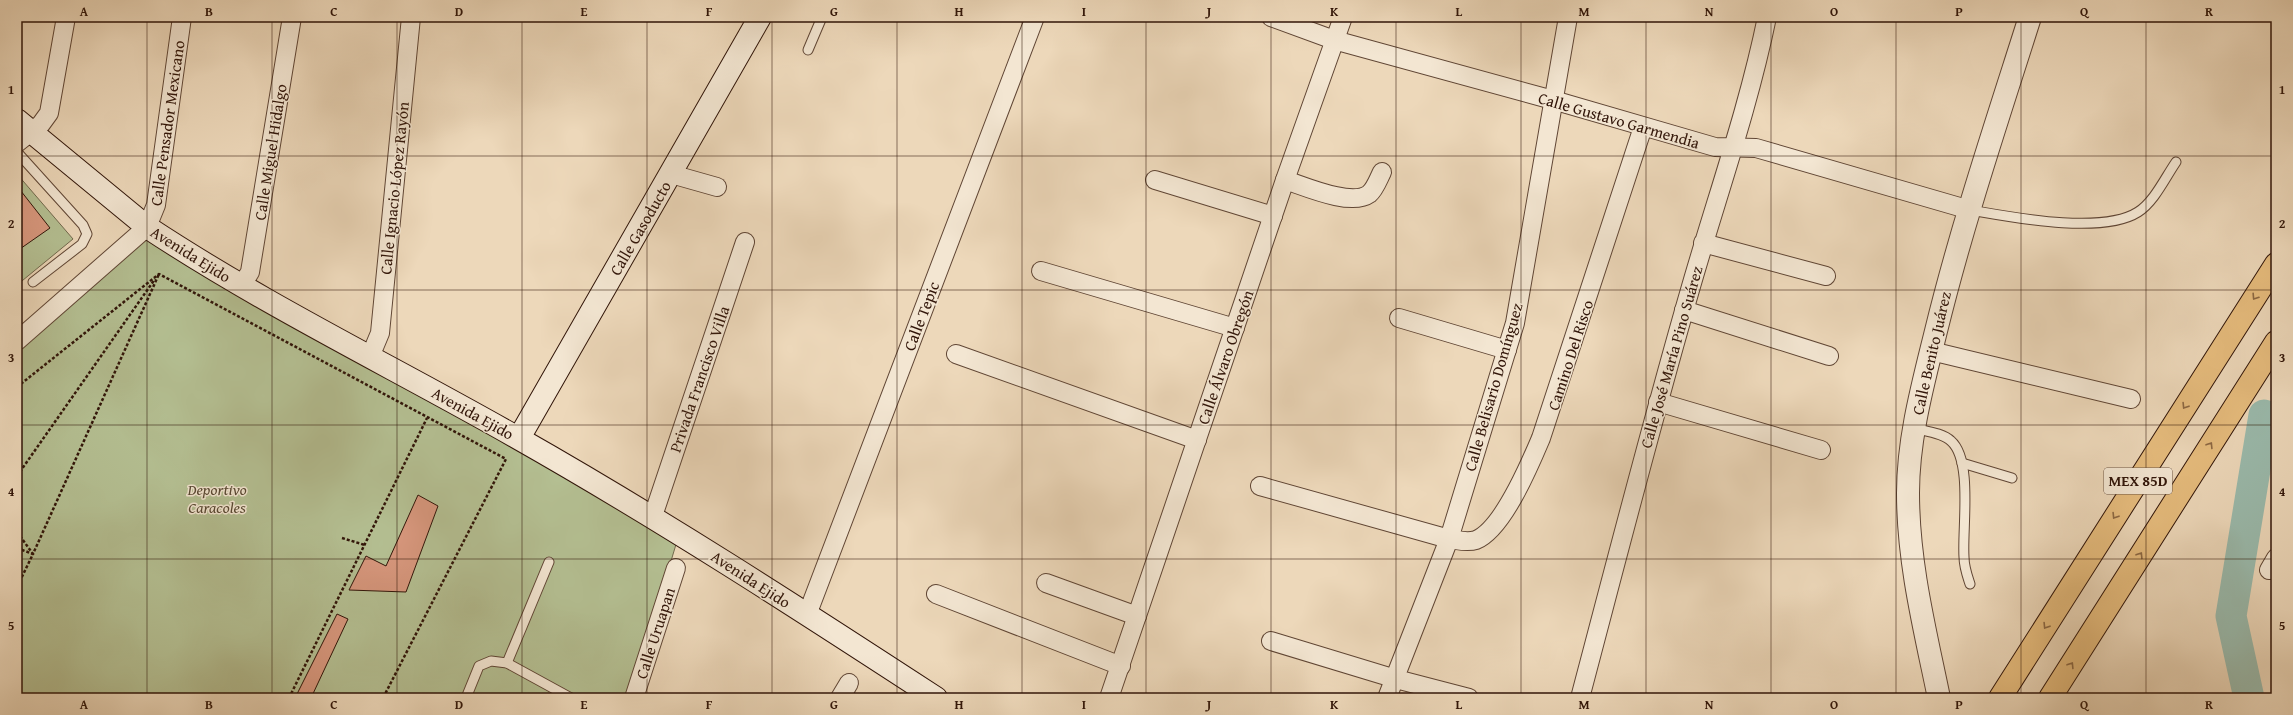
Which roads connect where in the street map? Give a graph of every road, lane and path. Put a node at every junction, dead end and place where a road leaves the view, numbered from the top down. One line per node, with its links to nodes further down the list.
1 (66, 17): 17 (street)
2 (182, 17): 28 (street, Calle Pensador Mexicano)
3 (292, 17): 36 (street, Calle Miguel Hidalgo)
4 (411, 17): 45 (street, Calle Ignacio López Rayón)
5 (760, 17): 22 (main road, Calle Gasoducto)
6 (822, 17): 14 (lane)
7 (1035, 17): 72 (street, Calle Tepic)
8 (1271, 17): 13 (street, Calle Gustavo Garmendia)
9 (1343, 17): 13 (street, Calle Álvaro Obregón)
10 (1568, 17): 15 (street, Calle Belisario Domínguez)
11 (1767, 17): 18 (street, Calle José María Pino Suárez)
12 (2030, 17): 26 (main road, Calle Benito Juárez)
13 (1334, 40): 15 (street, Calle Gustavo Garmendia); 24 (street, Calle Álvaro Obregón)
14 (808, 50)
15 (1553, 100): 16 (street, Calle Gustavo Garmendia); 42 (street, Calle Belisario Domínguez)
16 (1643, 127): 18 (street, Calle Gustavo Garmendia); 62 (street, Camino Del Risco)
17 (22, 131): 28 (main road, Avenida Ejido)
18 (1733, 149): 26 (street, Calle Gustavo Garmendia); 30 (street, Calle José María Pino Suárez)
19 (17, 152): 35 (lane)
20 (2176, 162): 26 (lane)
21 (1382, 172): 24 (street)
22 (671, 174): 25 (street); 52 (main road, Calle Gasoducto)
23 (1155, 180): 27 (street)
24 (1285, 180): 27 (street, Calle Álvaro Obregón)
25 (718, 187)
26 (1970, 210): 43 (main road, Calle Benito Juárez)
27 (1273, 216): 39 (street, Calle Álvaro Obregón)
28 (147, 227): 36 (main road, Avenida Ejido); 40 (street)
29 (745, 242): 59 (street, Privada Francisco Villa)
30 (1703, 243): 34 (street); 37 (street, Calle José María Pino Suárez)
31 (2276, 264): 89 (highway, MEX 85D, one-way to 89)
32 (1041, 271): 39 (street)
33 (159, 274): 47 (path); 50 (path); 56 (path); 65 (path)
34 (1826, 276)
35 (33, 282)
36 (242, 285): 45 (main road, Avenida Ejido)
37 (1684, 310): 46 (street); 49 (street, Calle José María Pino Suárez)
38 (1399, 318): 42 (street)
39 (1235, 328): 53 (street, Calle Álvaro Obregón)
40 (17, 341)
41 (2276, 342): 90 (highway, MEX 85D, one-way to 41)
42 (1507, 350): 62 (street, Calle Belisario Domínguez)
43 (1931, 351): 48 (street); 51 (main road, Calle Benito Juárez)
44 (956, 354): 53 (street)
45 (370, 356): 52 (main road, Avenida Ejido)
46 (1829, 356)
47 (17, 387)
48 (2131, 398)
49 (1658, 402): 54 (street); 87 (street, Calle José María Pino Suárez)
50 (427, 418): 63 (path); 79 (path)
51 (1914, 428): 55 (lane); 88 (main road, Calle Benito Juárez)
52 (519, 438): 59 (main road, Avenida Ejido)
53 (1197, 440): 73 (street, Calle Álvaro Obregón)
54 (1820, 450)
55 (1962, 463): 57 (lane); 69 (lane)
56 (17, 476)
57 (2012, 478)
58 (1260, 486): 62 (street, Camino Del Risco)
59 (653, 516): 72 (main road, Avenida Ejido)
60 (17, 532): 65 (path)
61 (342, 538): 63 (path)
62 (1449, 539): 77 (street, Calle Belisario Domínguez)
63 (365, 545): 78 (path)
64 (17, 548): 65 (path)
65 (33, 554): 70 (path)
66 (549, 562): 75 (lane)
67 (676, 568): 82 (street, Calle Uruapan)
68 (1046, 583): 73 (street)
69 (1970, 584)
70 (17, 587)
71 (936, 594): 76 (street)
72 (807, 615): 83 (main road, Avenida Ejido)
73 (1138, 616): 76 (street, Calle Álvaro Obregón)
74 (1271, 641): 77 (street)
75 (507, 663): 80 (lane); 81 (lane)
76 (1121, 666): 84 (street, Calle Álvaro Obregón)
77 (1396, 679): 85 (street, Calle Belisario Domínguez); 86 (street)
78 (289, 698)
79 (383, 698)
80 (466, 698)
81 (571, 698)
82 (634, 698)
83 (936, 698)
84 (1109, 698)
85 (1387, 698)
86 (1470, 698)
87 (1580, 698)
88 (1939, 698)
89 (2000, 698)
90 (2050, 698)

